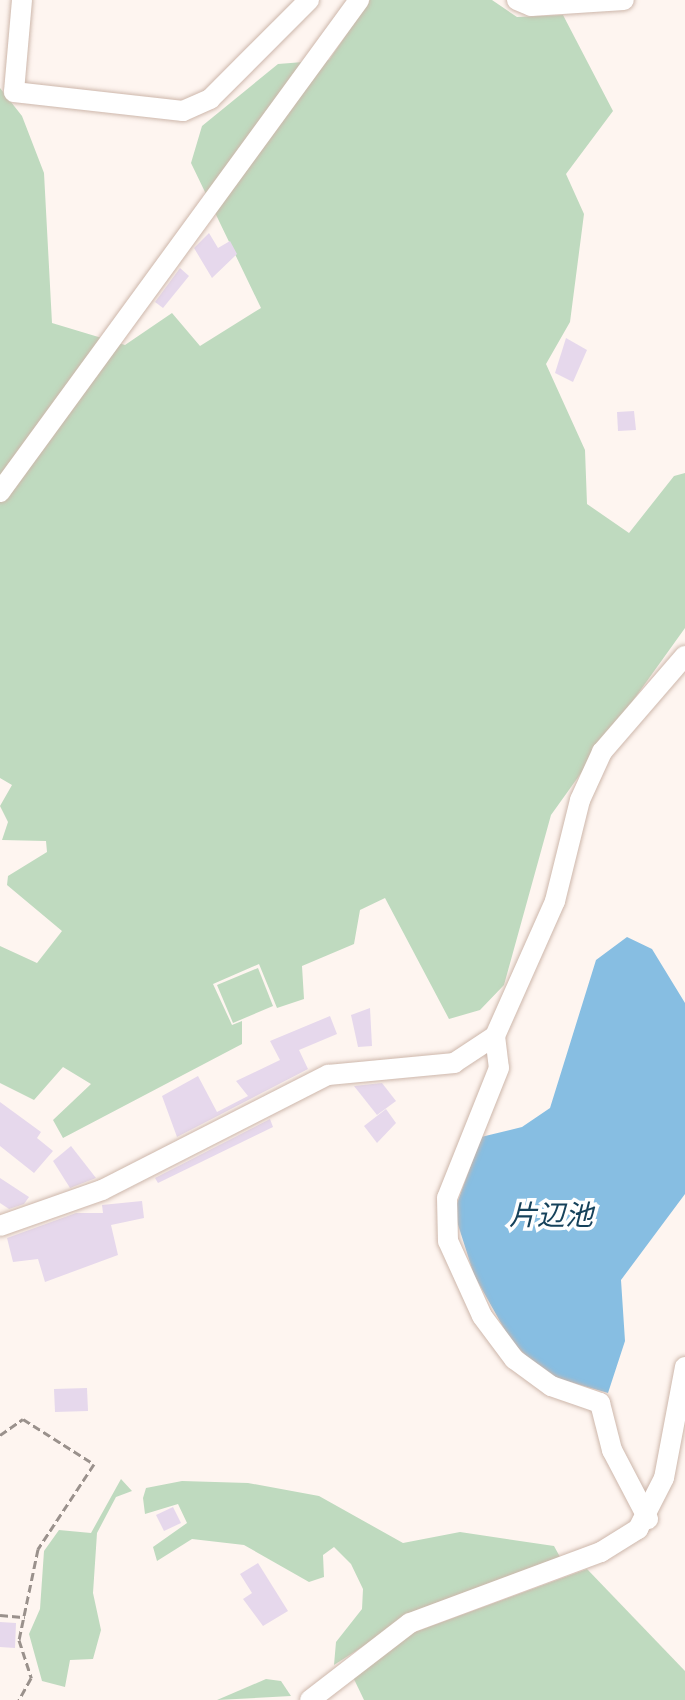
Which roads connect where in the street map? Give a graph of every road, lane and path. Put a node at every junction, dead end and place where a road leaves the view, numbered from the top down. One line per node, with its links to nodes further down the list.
1 (22, 0): 2 (street)
2 (309, 0)
3 (359, 0): 6 (street)
4 (517, 0): 5 (street)
5 (624, 0)
6 (0, 492)
7 (685, 656): 8 (street)
8 (495, 1036): 9 (street); 12 (street)
9 (0, 1226)
10 (685, 1367): 12 (street)
11 (0, 1435): 14 (path)
12 (648, 1519): 16 (street)
13 (0, 1615): 14 (path)
14 (25, 1617): 15 (path)
15 (19, 1700)
16 (310, 1700)

